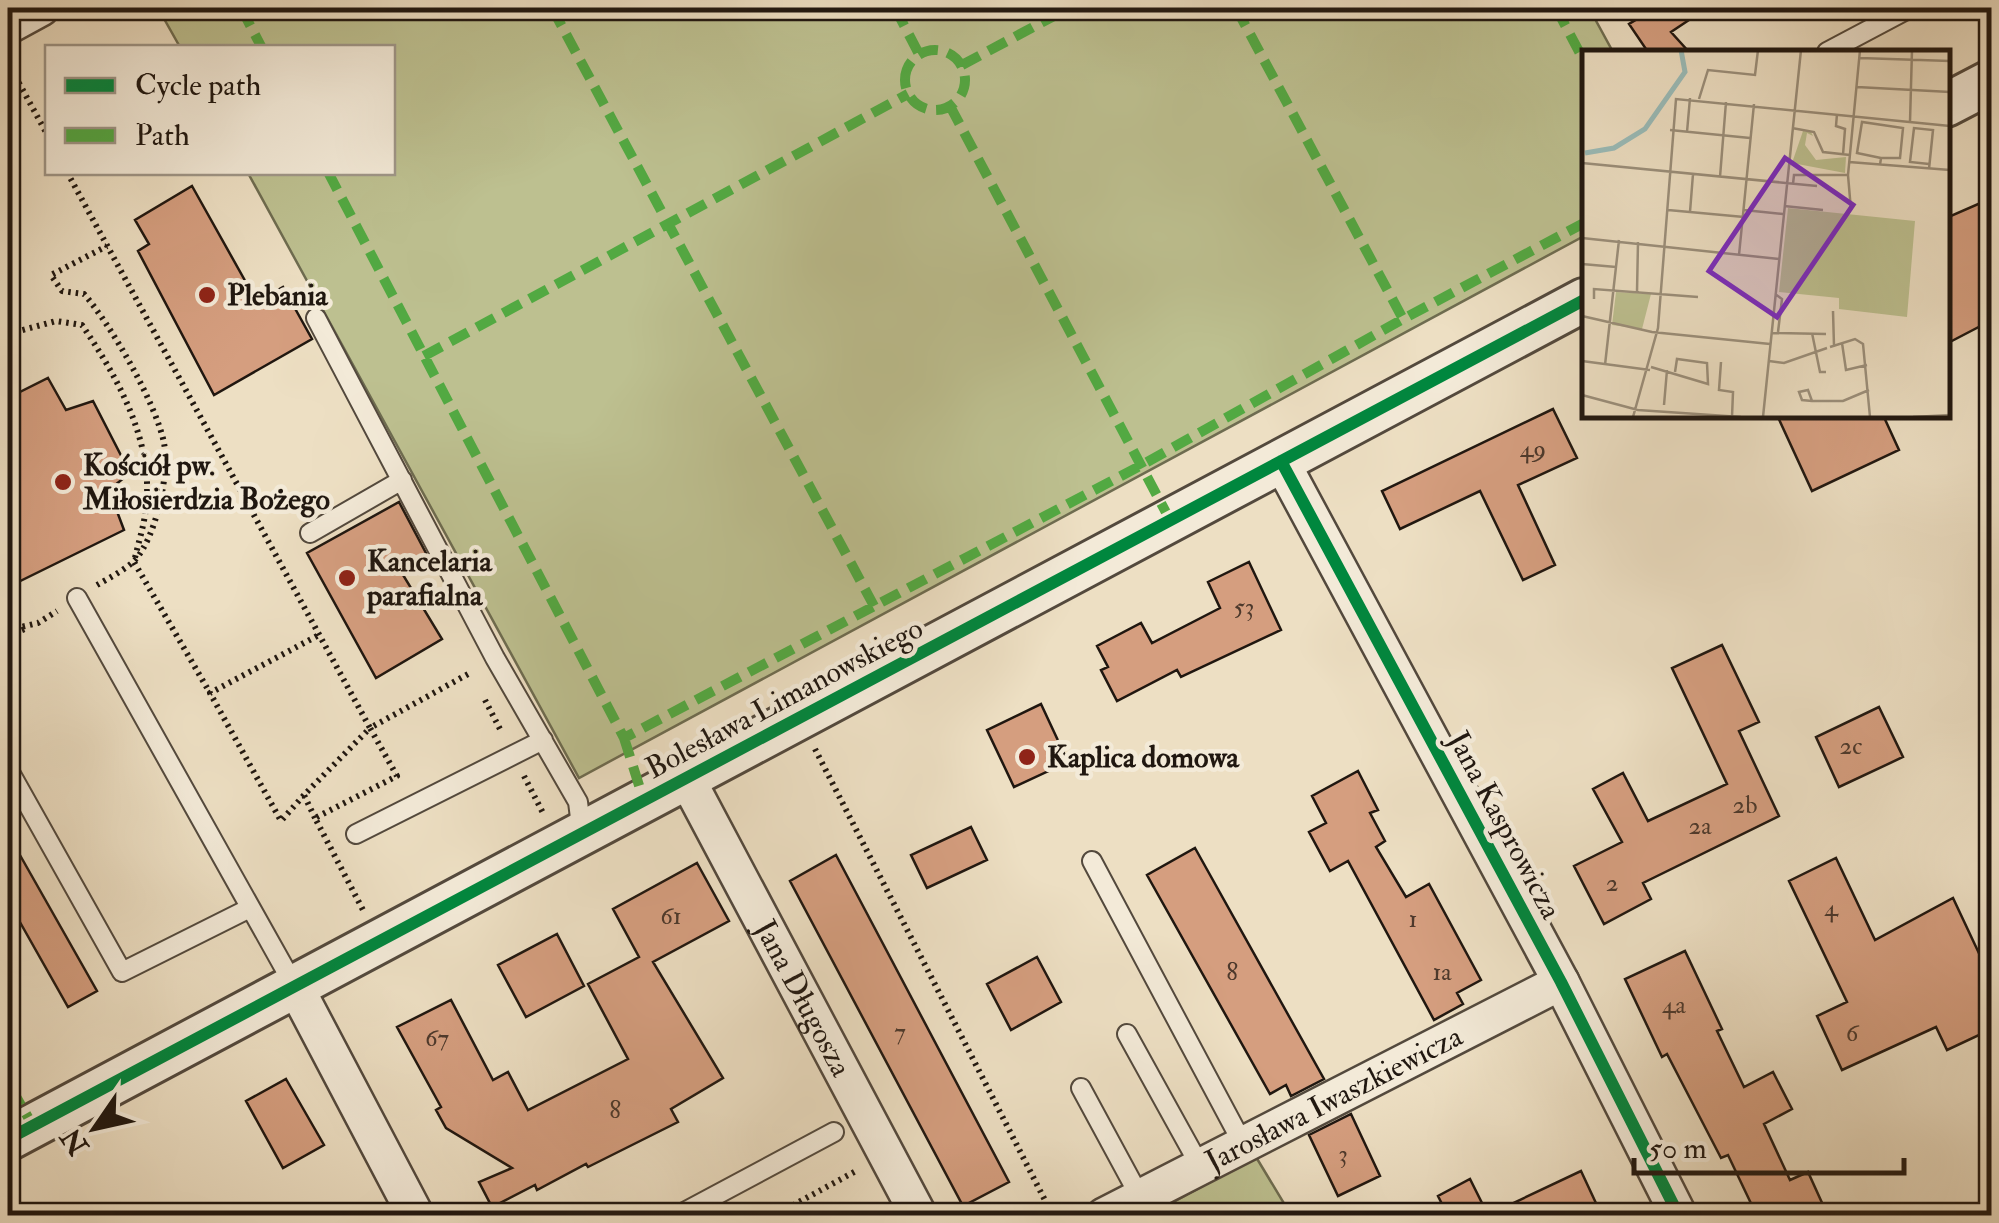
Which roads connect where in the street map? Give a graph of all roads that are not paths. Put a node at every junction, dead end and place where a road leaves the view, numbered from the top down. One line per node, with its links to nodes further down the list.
1 (41, 8): 3 (street)
2 (1910, 8): 4 (lane)
3 (8, 26)
4 (1831, 50)
5 (1992, 81): 6 (street)
6 (1949, 103)
7 (1582, 301): 9 (street, Bolesława Limanowskiego)
8 (316, 318): 10 (lane)
9 (1280, 461): 15 (street, Bolesława Limanowskiego); 20 (street, Jana Kasprowicza)
10 (402, 480): 11 (lane); 13 (lane)
11 (310, 533)
12 (77, 598): 19 (lane)
13 (543, 740): 16 (lane); 17 (lane)
14 (8, 769): 19 (lane)
15 (687, 779): 17 (street, Bolesława Limanowskiego); 31 (street, Jana Długosza)
16 (356, 834)
17 (582, 834): 21 (street, Bolesława Limanowskiego)
18 (1092, 861): 26 (lane)
19 (250, 908): 21 (lane)
20 (1560, 982): 26 (street, Jarosława Iwaszkiewicza); 33 (street, Jana Kasprowicza)
21 (296, 988): 25 (street, Bolesława Limanowskiego); 29 (street)
22 (1127, 1034): 27 (lane)
23 (1081, 1088): 28 (lane)
24 (834, 1132): 30 (lane)
25 (8, 1140)
26 (1243, 1144): 27 (street, Jarosława Iwaszkiewicza)
27 (1200, 1166): 28 (street, Jarosława Iwaszkiewicza)
28 (1140, 1197): 32 (street, Jarosława Iwaszkiewicza)
29 (416, 1216)
30 (677, 1216)
31 (919, 1216)
32 (1104, 1216)
33 (1678, 1216)

